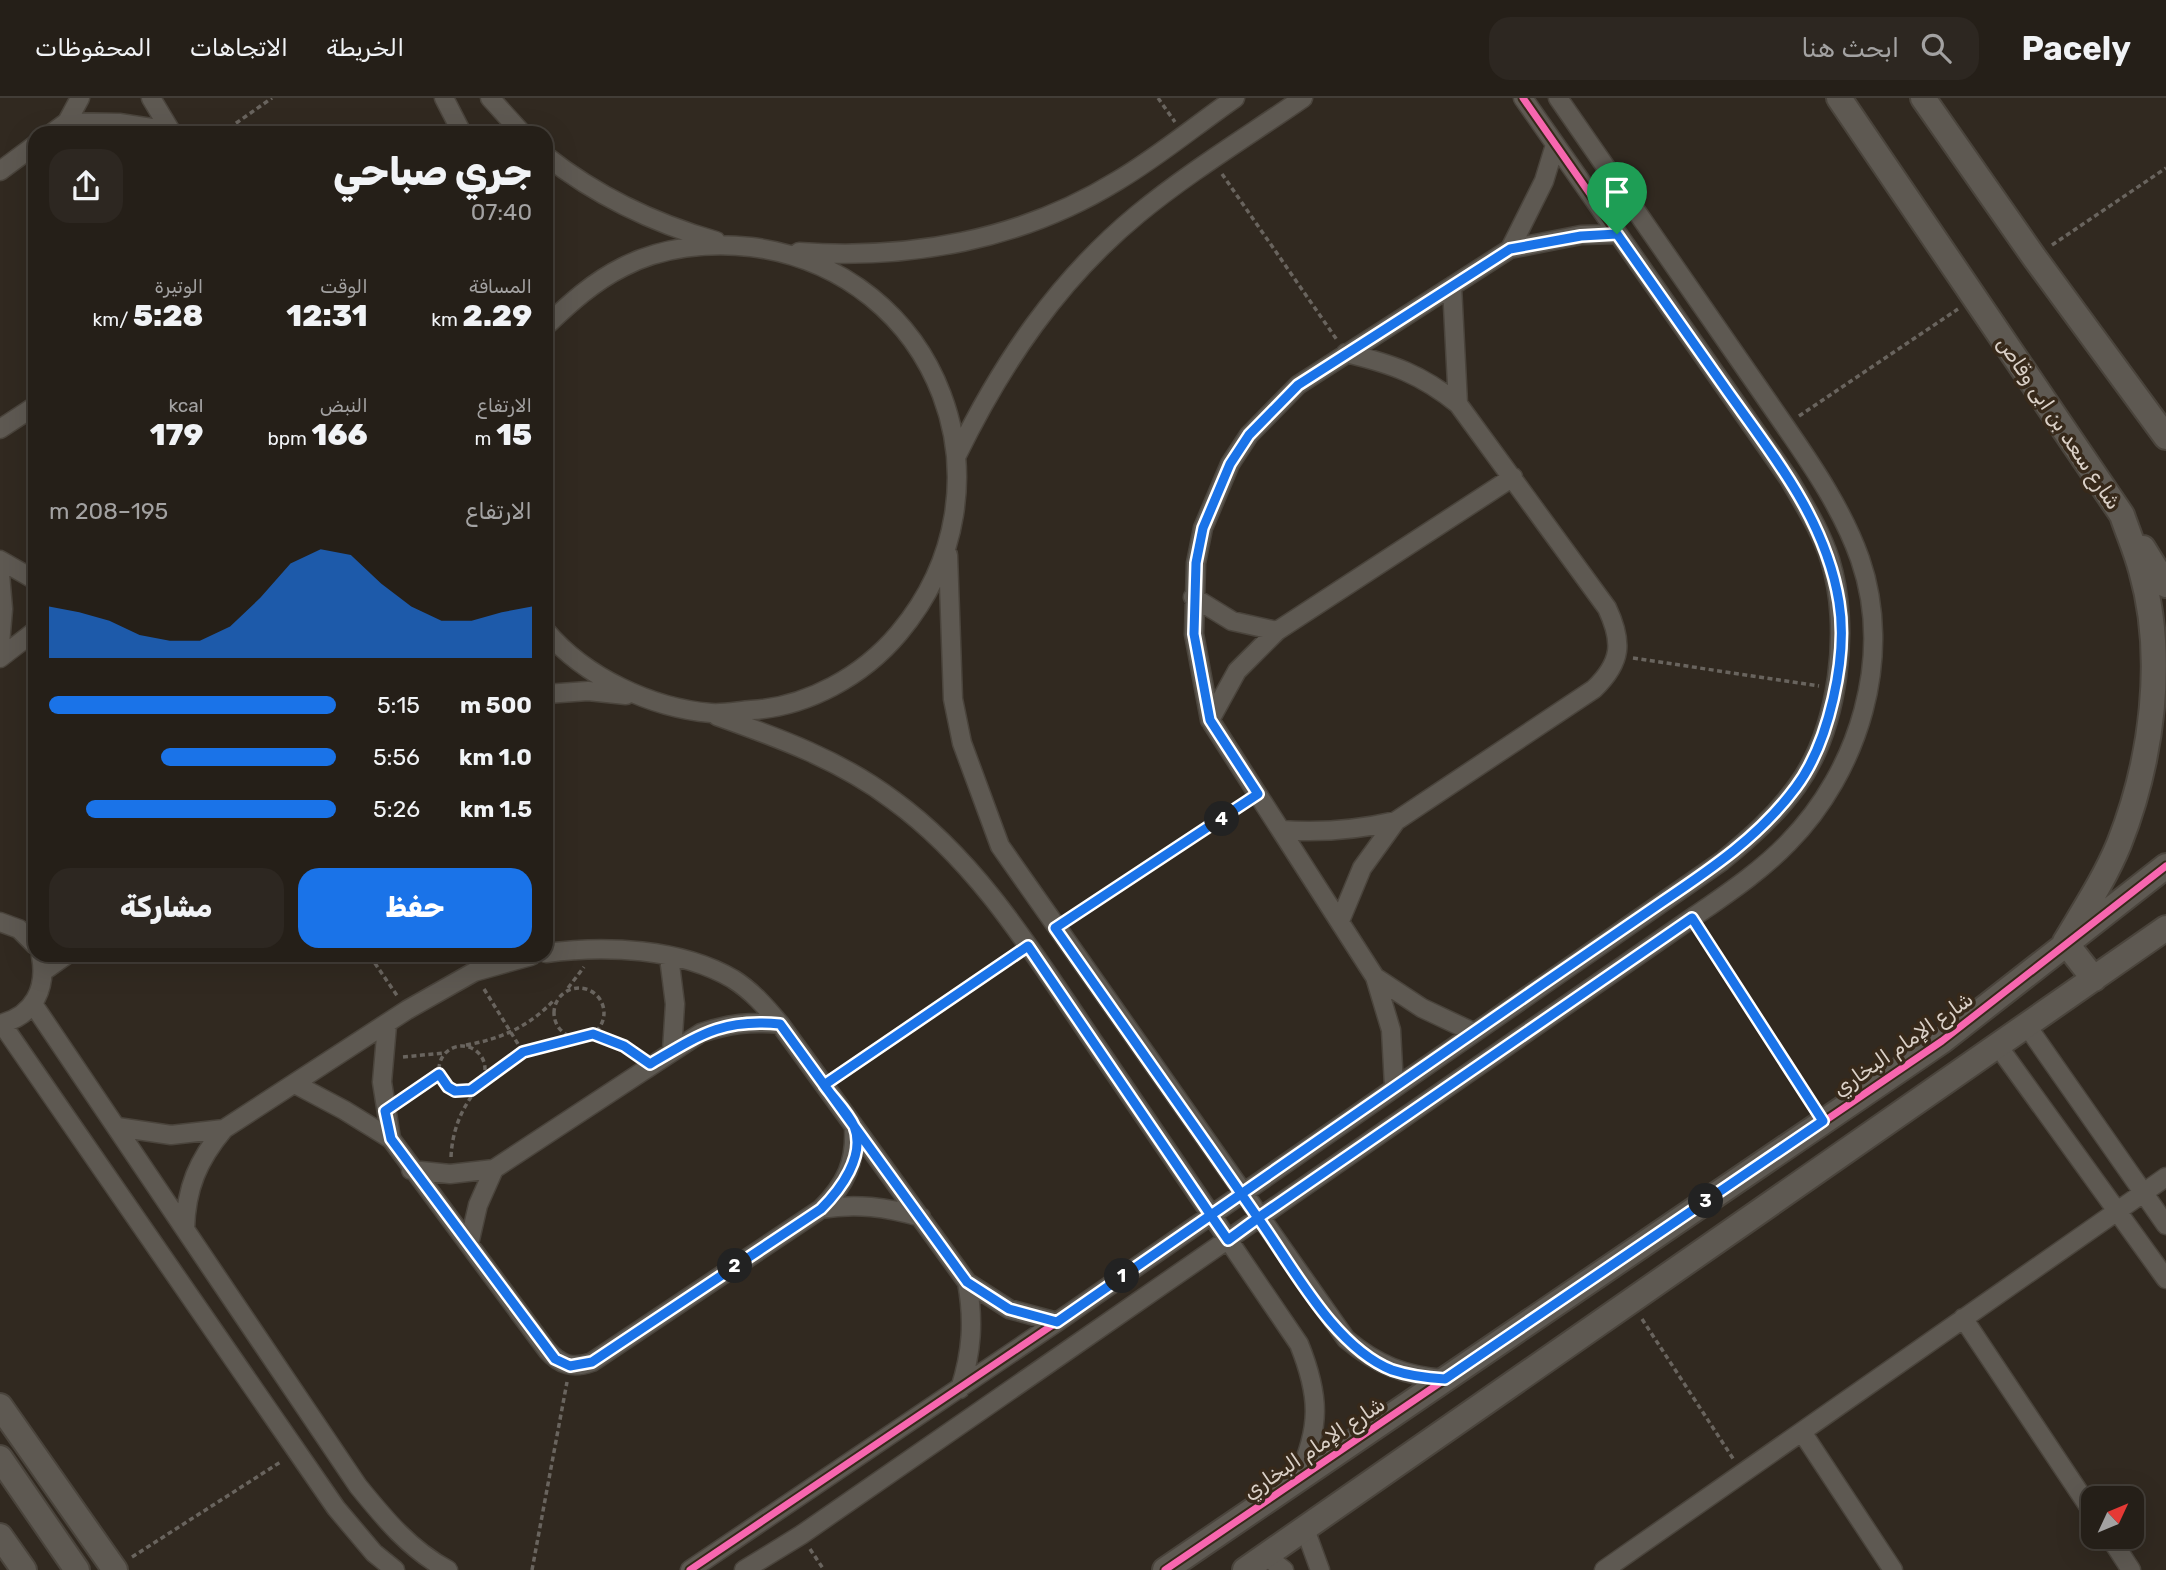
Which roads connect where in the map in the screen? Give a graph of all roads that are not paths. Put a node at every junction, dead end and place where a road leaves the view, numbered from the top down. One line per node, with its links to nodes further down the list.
1 (80, 98): 11 (street)
2 (150, 98): 14 (street)
3 (444, 98): 15 (street)
4 (490, 98): 16 (street)
5 (1235, 98): 24 (street)
6 (1303, 98): 32 (street)
7 (1522, 98): 17 (street)
8 (1558, 98): 89 (street)
9 (1839, 98): 34 (street, شارع سعد بن ابى وقاص)
10 (1923, 98): 31 (street)
11 (67, 122): 12 (street); 13 (street)
12 (62, 126)
13 (136, 126)
14 (167, 126)
15 (458, 126)
16 (516, 126)
17 (1556, 145): 21 (street); 23 (street)
18 (28, 150): 20 (street)
19 (553, 161): 22 (street)
20 (0, 171)
21 (1617, 234): 23 (street); 71 (street)
22 (726, 244): 24 (street); 26 (street)
23 (1510, 249): 25 (street)
24 (776, 251): 32 (street)
25 (1452, 286): 27 (street); 28 (street)
26 (553, 319)
27 (1346, 353): 28 (street); 40 (street)
28 (1458, 404): 33 (street)
29 (28, 411): 30 (street)
30 (0, 429)
31 (2166, 437)
32 (957, 455): 35 (street)
33 (1513, 477): 41 (street); 50 (street)
34 (2122, 514): 39 (street); 59 (street, شارع سعد بن ابى وقاص)
35 (948, 549): 48 (street); 84 (street)
36 (0, 560): 38 (street)
37 (0, 574): 44 (street)
38 (28, 576)
39 (2166, 585)
40 (1193, 597): 41 (street); 49 (street)
41 (1277, 631): 49 (street)
42 (28, 636): 45 (street)
43 (553, 637): 47 (street)
44 (0, 644)
45 (0, 658)
46 (553, 694): 47 (street)
47 (636, 696): 48 (street)
48 (711, 713): 87 (street)
49 (1210, 720): 51 (street)
50 (1396, 821): 51 (street); 53 (street)
51 (1281, 830): 53 (street)
52 (2166, 866): 59 (street, شارع الإمام البخاري)
53 (1340, 921): 64 (street)
54 (0, 922): 56 (street)
55 (28, 923): 56 (street)
56 (19, 929): 58 (street)
57 (2166, 929): 65 (street)
58 (28, 938)
59 (2065, 942): 65 (street); 98 (street, شارع الإمام البخاري)
60 (553, 952): 61 (street)
61 (669, 957): 68 (street); 73 (street)
62 (510, 962): 69 (street)
63 (42, 963): 66 (street)
64 (1375, 977): 71 (street); 75 (street)
65 (2094, 979): 70 (street)
66 (33, 1004): 67 (street); 76 (street)
67 (1, 1024): 112 (street)
68 (780, 1024): 73 (street); 77 (street)
69 (387, 1025): 74 (street); 79 (street)
70 (2026, 1026): 72 (street); 83 (street)
71 (1473, 1032): 75 (street)
72 (1998, 1046): 86 (street); 105 (street)
73 (672, 1051): 80 (street)
74 (295, 1084): 78 (street); 79 (street)
75 (1395, 1086): 84 (street)
76 (117, 1127): 78 (street); 91 (street)
77 (854, 1127): 85 (street); 88 (street)
78 (224, 1129): 91 (street)
79 (391, 1139): 81 (street)
80 (494, 1169): 81 (street); 93 (street)
81 (411, 1170): 93 (street)
82 (2166, 1177): 83 (street)
83 (2143, 1192): 86 (street); 90 (street)
84 (1241, 1193): 87 (street); 89 (street)
85 (821, 1209): 88 (street); 93 (street)
86 (2118, 1210): 94 (street); 96 (street)
87 (1210, 1214): 92 (street); 97 (street)
88 (920, 1217): 95 (street)
89 (1258, 1218): 92 (street); 98 (street)
90 (2166, 1225)
91 (186, 1229): 113 (street)
92 (1228, 1240): 103 (street); 115 (street)
93 (469, 1244)
94 (2166, 1279)
95 (967, 1282): 97 (street); 99 (street)
96 (1963, 1318): 101 (street); 104 (street)
97 (1057, 1322): 99 (street)
98 (1445, 1379): 103 (street, شارع الإمام البخاري)
99 (960, 1389): 114 (street)
100 (0, 1406): 109 (street)
101 (1802, 1432): 119 (street); 120 (street)
102 (0, 1458): 111 (street)
103 (1296, 1482): 116 (street, شارع الإمام البخاري)
104 (2081, 1495)
105 (1304, 1529): 108 (street); 118 (street)
106 (0, 1536): 110 (street)
107 (2117, 1549): 121 (street)
108 (1275, 1563): 117 (street)
109 (114, 1569)
110 (24, 1570)
111 (77, 1570)
112 (395, 1570)
113 (447, 1570)
114 (690, 1570)
115 (744, 1570)
116 (1165, 1570)
117 (1245, 1570)
118 (1320, 1570)
119 (1604, 1570)
120 (1893, 1570)
121 (2131, 1570)

